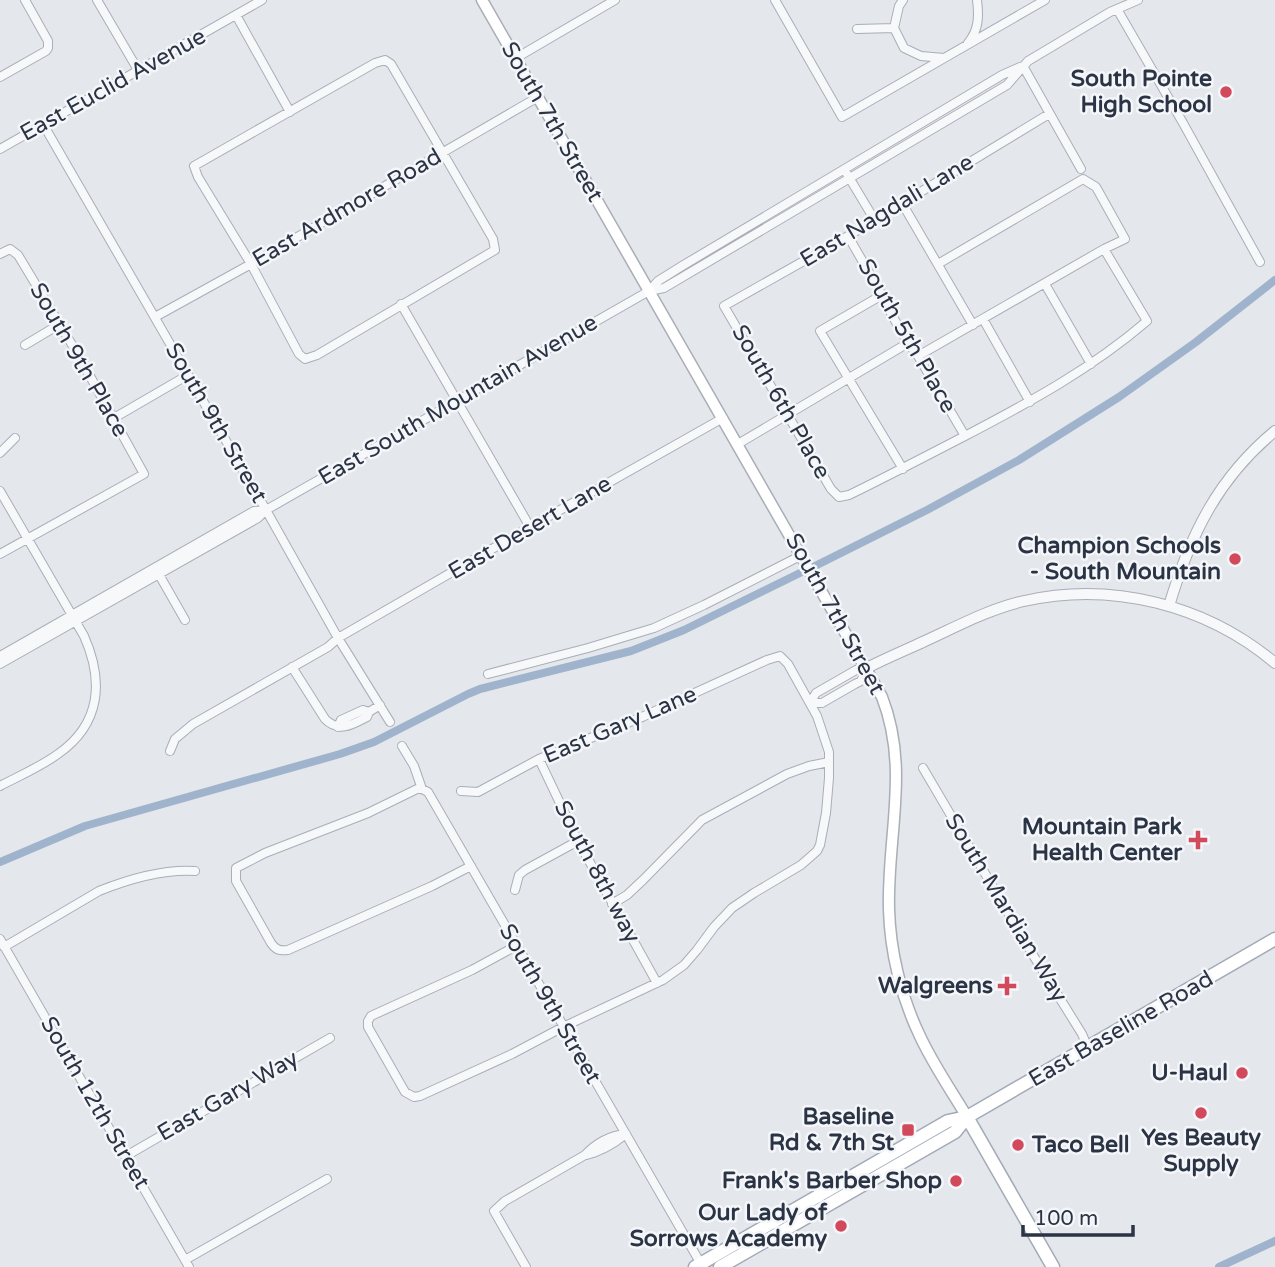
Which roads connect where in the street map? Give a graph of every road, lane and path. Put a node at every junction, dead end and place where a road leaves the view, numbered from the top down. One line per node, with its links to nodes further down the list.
1 (25, 0): 20 (street)
2 (97, 0): 19 (street)
3 (262, 0): 12 (street, East Euclid Avenue)
4 (482, 0): 16 (main road, South 7th Street)
5 (615, 0): 16 (street)
6 (775, 0): 17 (street)
7 (903, 0): 13 (street)
8 (977, 0): 15 (street)
9 (1045, 0): 15 (street)
10 (1138, 0): 11 (street, East South Mountain Avenue)
11 (1117, 9): 18 (street, East South Mountain Avenue); 34 (street)
12 (236, 15): 19 (street, East Euclid Avenue); 22 (street)
13 (894, 28): 14 (street); 17 (street)
14 (857, 29)
15 (966, 46): 17 (street)
16 (516, 58): 21 (main road, South 7th Street)
17 (946, 58)
18 (1023, 66): 23 (street); 28 (street, East South Mountain Avenue)
19 (138, 70): 24 (street, East Euclid Avenue)
20 (0, 77)
21 (538, 97): 26 (street, East Ardmore Road); 38 (main road, South 7th Street)
22 (290, 113): 26 (street); 35 (street)
23 (1049, 114): 27 (street); 29 (street, East Nagdali Lane)
24 (43, 124): 25 (street, East Euclid Avenue); 42 (street, South 9th Street)
25 (0, 149)
26 (444, 153): 35 (street, East Ardmore Road); 40 (street)
27 (1081, 169)
28 (847, 174): 30 (street); 38 (street, East South Mountain Avenue)
29 (902, 203): 30 (street, East Nagdali Lane); 36 (street)
30 (874, 219): 31 (street, East Nagdali Lane)
31 (848, 236): 39 (street, South 5th Place); 41 (street, East Nagdali Lane)
32 (1104, 249): 36 (street); 37 (street); 49 (street)
33 (0, 254): 44 (street, South 9th Place)
34 (1260, 262)
35 (250, 264): 40 (street); 42 (street, East Ardmore Road)
36 (938, 264): 45 (street)
37 (1045, 284): 43 (street); 49 (street)
38 (649, 291): 52 (street, East South Mountain Avenue); 56 (main road, South 7th Street)
39 (883, 295): 46 (street, South 5th Place); 51 (street)
40 (401, 304): 52 (street)
41 (724, 306): 54 (street, South 6th Place)
42 (155, 317): 50 (street, South 9th Street)
43 (982, 320): 45 (street); 53 (street)
44 (60, 324): 47 (street); 55 (street, South 9th Place)
45 (973, 325): 48 (street)
46 (908, 343): 48 (street, South 5th Place); 51 (street)
47 (25, 345)
48 (918, 356): 58 (street, South 5th Place)
49 (1091, 365): 53 (street)
50 (188, 375): 55 (street); 64 (street, South 9th Street)
51 (849, 379): 54 (street); 62 (street)
52 (456, 400): 64 (street, East South Mountain Avenue); 65 (street)
53 (1030, 402): 58 (street)
54 (788, 415): 60 (street); 62 (street, South 6th Place)
55 (114, 418): 66 (street, South 9th Place)
56 (723, 418): 60 (main road, South 7th Street); 65 (street, East Desert Lane)
57 (1275, 431): 70 (street)
58 (965, 436): 62 (street)
59 (15, 438): 61 (street)
60 (738, 444): 68 (main road, South 7th Street)
61 (0, 453)
62 (903, 468)
63 (0, 491): 66 (street)
64 (266, 510): 69 (street, East South Mountain Avenue); 73 (street, South 9th Street)
65 (530, 527): 73 (street, East Desert Lane)
66 (27, 539): 67 (street); 71 (street)
67 (0, 554)
68 (802, 555): 78 (main road, South 7th Street); 79 (street)
69 (157, 571): 71 (street, East South Mountain Avenue); 72 (street)
70 (1169, 606): 75 (street); 78 (street)
71 (73, 619): 74 (street, East South Mountain Avenue); 76 (street, East South Mountain Avenue); 90 (street)
72 (185, 620)
73 (338, 638): 77 (street, East Desert Lane); 83 (street, South 9th Street)
74 (0, 656)
75 (1275, 663)
76 (0, 664)
77 (292, 667): 83 (street); 86 (street, East Desert Lane)
78 (867, 668): 80 (street); 81 (street); 105 (main road, South 7th Street)
79 (488, 674)
80 (829, 685): 81 (street); 82 (street)
81 (835, 695): 82 (street)
82 (810, 703): 87 (street, East Gary Lane); 88 (street)
83 (380, 705): 84 (street, South 9th Street)
84 (390, 722)
85 (402, 746): 91 (street, South 9th Street)
86 (170, 751)
87 (539, 759): 92 (street, East Gary Lane); 93 (street, South 8th way)
88 (829, 762): 97 (street); 101 (street)
89 (923, 768): 104 (street, South Mardian Way)
90 (0, 786)
91 (422, 789): 94 (street, South 9th Street); 94 (street)
92 (461, 791)
93 (578, 841): 96 (street); 97 (street, South 8th way)
94 (471, 866): 100 (street, South 9th Street)
95 (195, 871): 99 (street)
96 (515, 890)
97 (612, 904): 101 (street, South 8th way)
98 (1275, 939): 104 (main road, East Baseline Road)
99 (2, 943): 107 (street, South 12th Street)
100 (516, 946): 102 (street, South 9th Street); 102 (street)
101 (657, 983): 102 (street)
102 (563, 1027): 106 (street, South 9th Street)
103 (330, 1038): 107 (street, East Gary Way)
104 (1088, 1048): 105 (main road, East Baseline Road)
105 (967, 1118): 109 (main road, East Baseline Road); 114 (main road, South 7th Street)
106 (626, 1134): 111 (street, South 9th Street); 112 (street)
107 (125, 1156): 110 (street, South 12th Street)
108 (327, 1179): 110 (street)
109 (830, 1197): 111 (main road, East Baseline Road); 113 (main road, East Baseline Road)
110 (187, 1264)
111 (699, 1266)
112 (526, 1267)
113 (720, 1267)
114 (1053, 1267)

